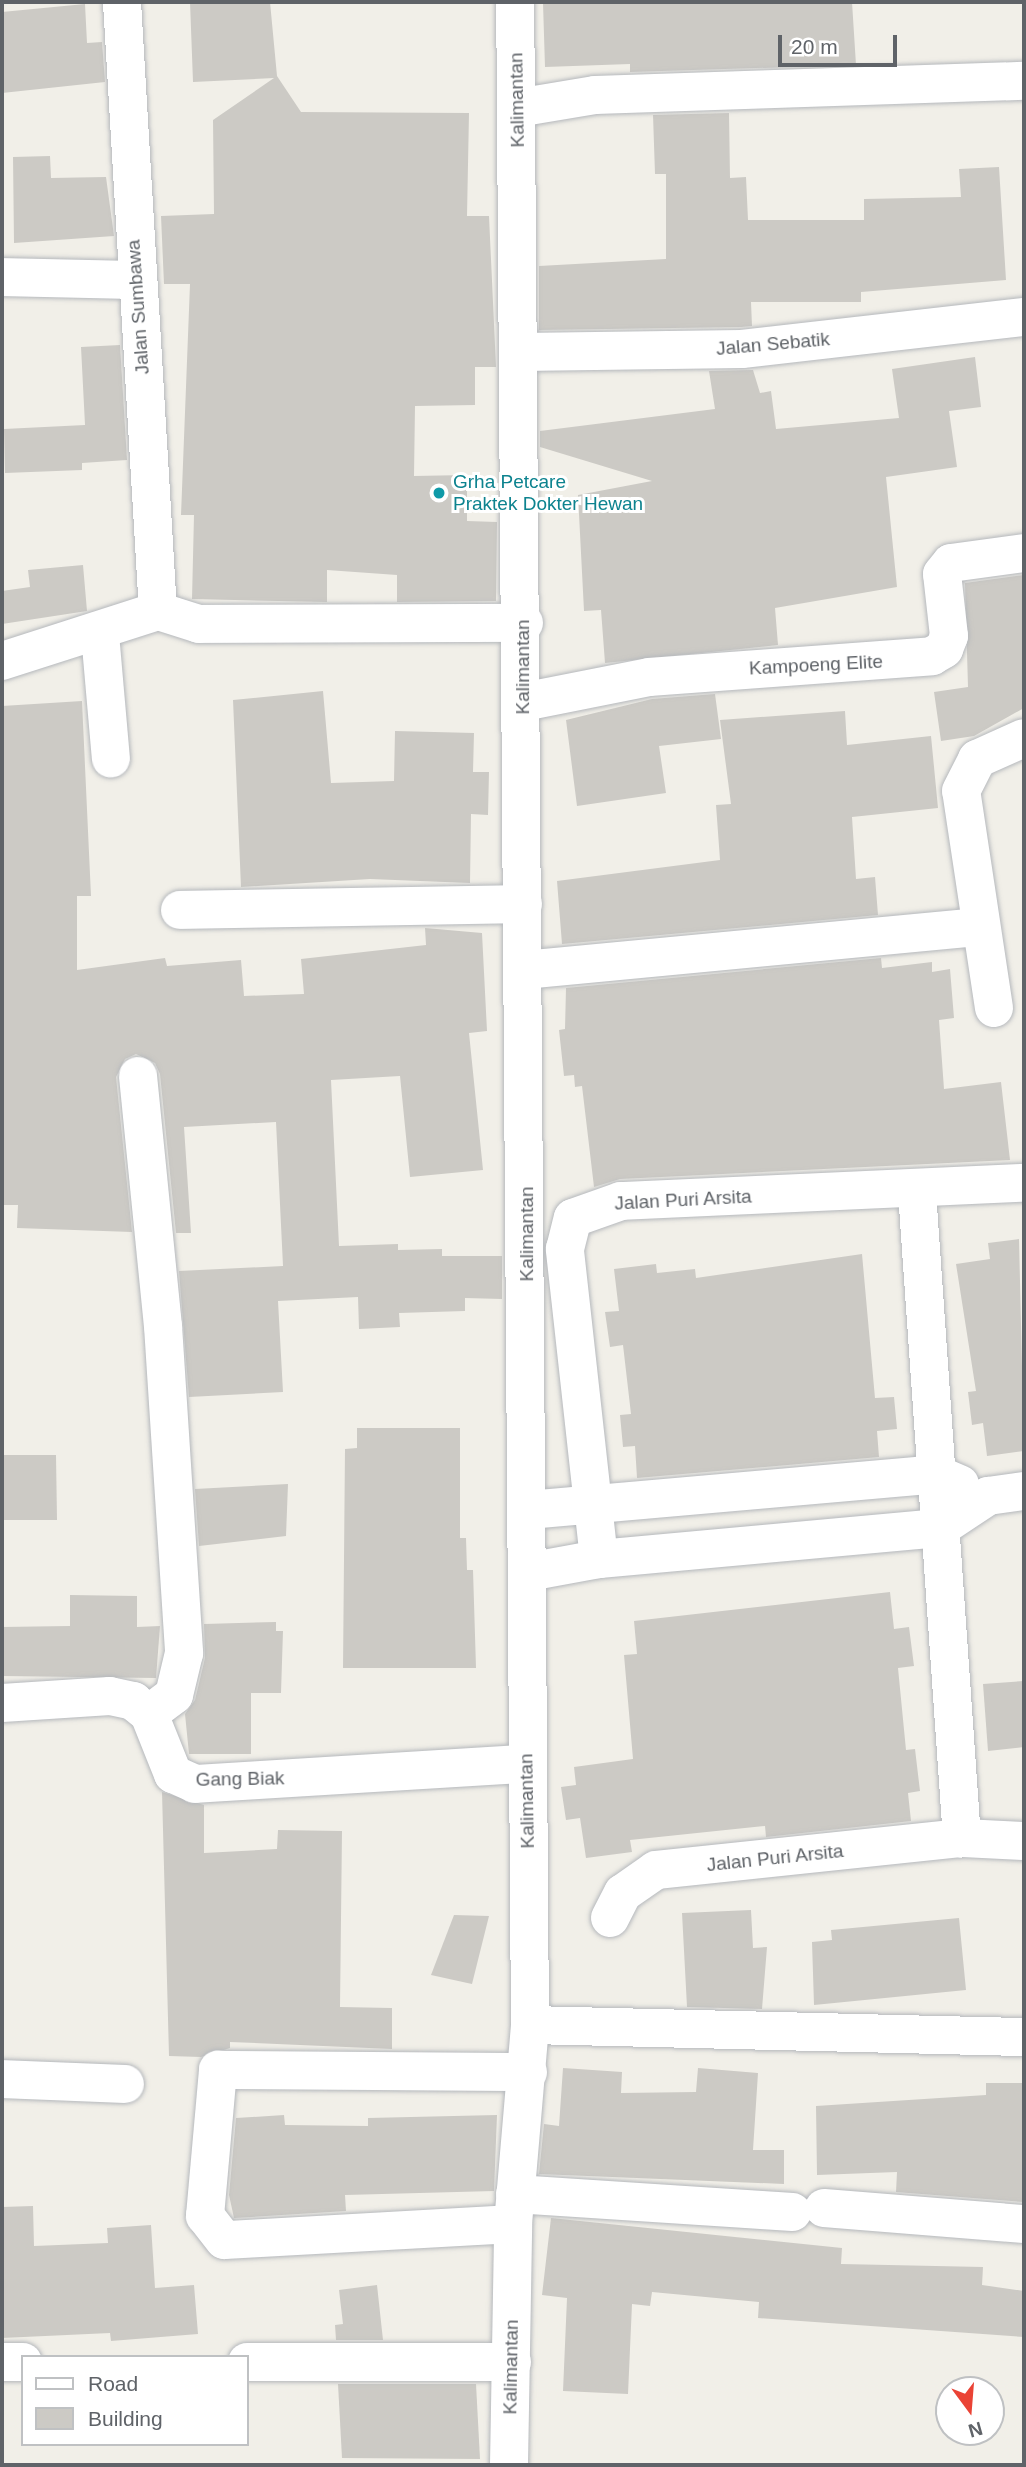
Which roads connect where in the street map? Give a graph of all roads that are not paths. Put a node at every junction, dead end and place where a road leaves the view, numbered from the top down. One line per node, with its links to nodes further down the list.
1 (122, 2): 6 (street, Jalan Sumbawa)
2 (515, 2): 4 (street, Kalimantan)
3 (1024, 81): 4 (street)
4 (517, 108): 8 (street, Kalimantan)
5 (2, 277): 6 (street)
6 (137, 280): 10 (street, Jalan Sumbawa)
7 (1024, 317): 8 (street, Jalan Sebatik)
8 (521, 352): 11 (street, Kalimantan)
9 (1024, 553): 14 (street, Kampoeng Elite)
10 (158, 611): 11 (street); 12 (street)
11 (523, 623): 14 (street, Kalimantan)
12 (100, 634): 13 (street); 16 (street)
13 (2, 661)
14 (523, 702): 17 (street, Kalimantan)
15 (1024, 738): 19 (street)
16 (111, 759)
17 (523, 904): 18 (street); 20 (street, Kalimantan)
18 (180, 911)
19 (979, 927): 20 (street); 21 (street)
20 (524, 970): 28 (street, Kalimantan)
21 (994, 1008)
22 (138, 1076): 33 (street)
23 (1024, 1183): 24 (street, Jalan Puri Arsita)
24 (917, 1192): 25 (street); 27 (street, Jalan Puri Arsita)
25 (936, 1474): 26 (street); 27 (street); 29 (street)
26 (1006, 1494): 29 (street)
27 (591, 1504): 28 (street); 30 (street, Jalan Puri Arsita)
28 (528, 1510): 31 (street, Kalimantan)
29 (940, 1528): 30 (street); 35 (street)
30 (599, 1559): 31 (street)
31 (528, 1572): 34 (street, Kalimantan)
32 (2, 1703): 33 (street)
33 (149, 1714): 34 (street, Gang Biak)
34 (526, 1764): 38 (street, Kalimantan)
35 (962, 1838): 36 (street, Jalan Puri Arsita); 37 (street, Jalan Puri Arsita)
36 (1024, 1841)
37 (610, 1917)
38 (530, 2025): 39 (street); 40 (street, Kalimantan)
39 (1024, 2038)
40 (528, 2072): 43 (street, Kalimantan); 43 (street)
41 (2, 2078): 42 (street)
42 (125, 2084)
43 (514, 2209): 44 (street); 48 (street, Kalimantan)
44 (1024, 2224)
45 (248, 2361): 48 (street)
46 (2, 2362): 47 (street)
47 (21, 2362)
48 (512, 2362): 49 (street, Kalimantan)
49 (509, 2465)

